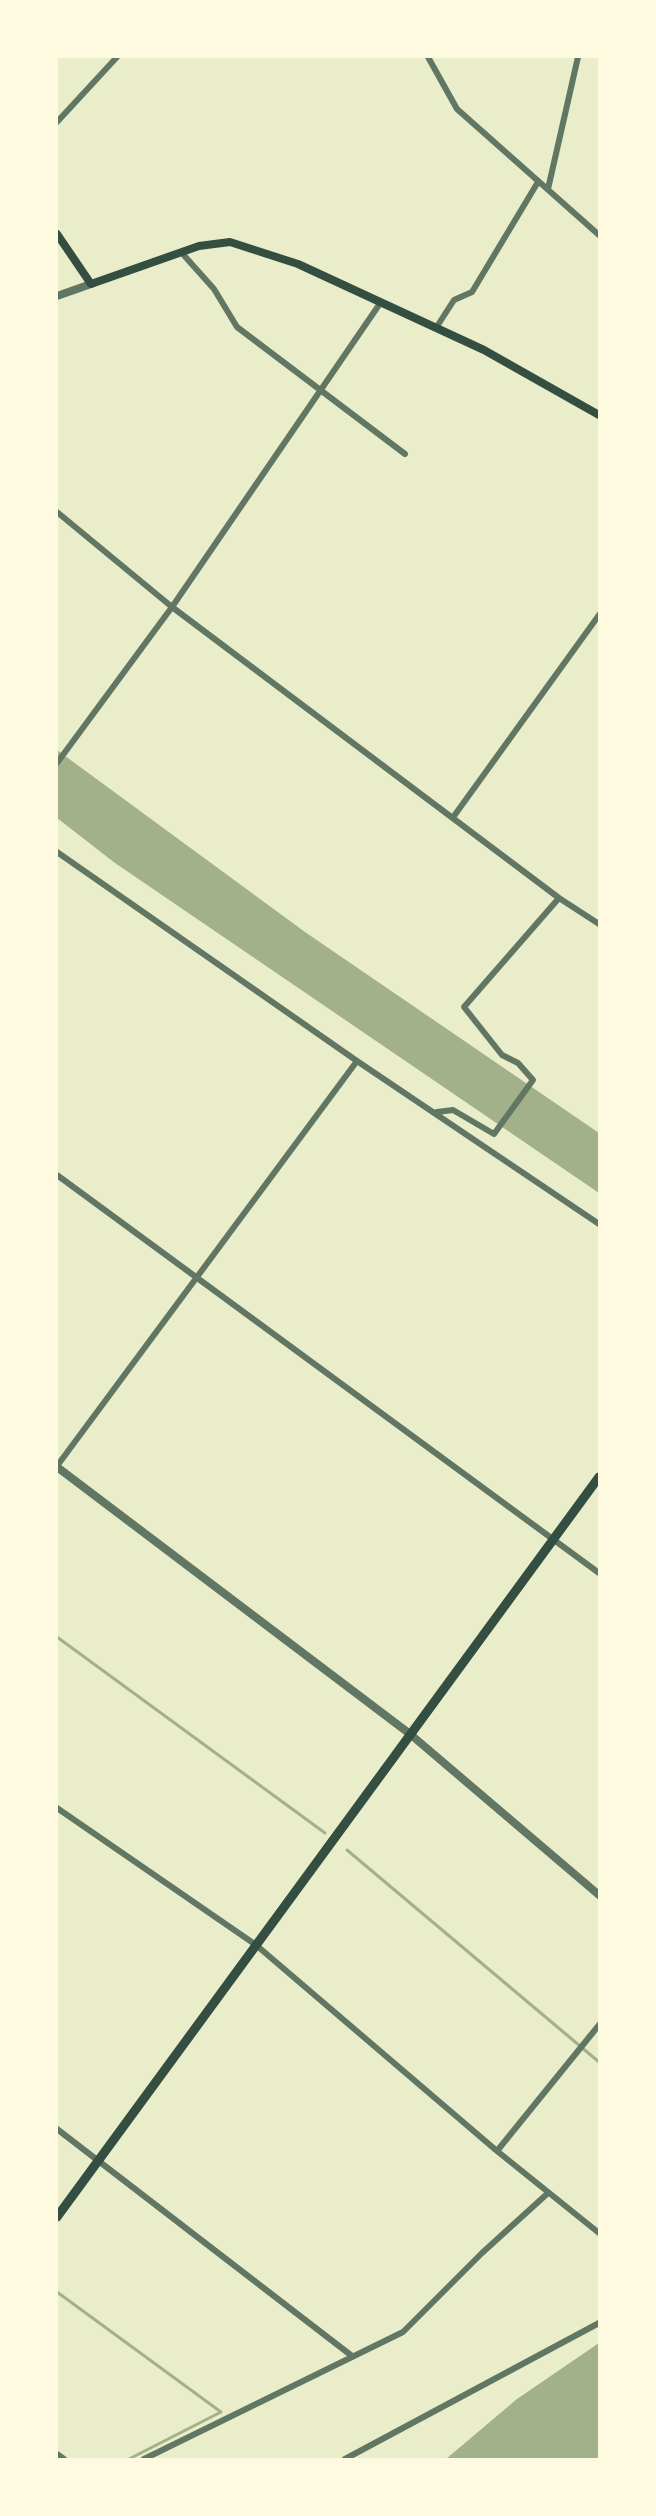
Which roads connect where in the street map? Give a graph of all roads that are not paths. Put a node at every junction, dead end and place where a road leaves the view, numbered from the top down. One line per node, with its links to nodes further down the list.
1 (117, 57): 4 (street)
2 (428, 57): 5 (street)
3 (578, 57): 6 (street)
4 (57, 122)
5 (538, 182): 6 (street); 13 (street)
6 (548, 189): 8 (street)
7 (57, 234): 10 (main road)
8 (599, 235)
9 (181, 252): 10 (main road); 12 (main road); 14 (street)
10 (92, 284): 11 (street)
11 (57, 296)
12 (381, 302): 13 (main road); 14 (street)
13 (436, 328): 15 (main road)
14 (322, 390): 16 (street); 18 (street)
15 (599, 415)
16 (405, 453)
17 (57, 512): 18 (street)
18 (172, 607): 20 (street); 21 (street)
19 (599, 615): 21 (street)
20 (57, 763)
21 (454, 816): 25 (street)
22 (57, 845): 24 (street)
23 (57, 852): 24 (street)
24 (69, 861): 27 (street)
25 (559, 898): 26 (street); 28 (street)
26 (599, 924)
27 (357, 1060): 28 (street); 31 (street)
28 (436, 1112): 30 (street)
29 (57, 1175): 31 (street)
30 (599, 1224)
31 (197, 1278): 32 (street); 34 (street)
32 (57, 1467): 36 (street)
33 (599, 1477): 34 (highway)
34 (553, 1539): 35 (street); 36 (highway)
35 (599, 1573)
36 (410, 1734): 38 (street); 39 (highway)
37 (57, 1808): 39 (street)
38 (599, 1895)
39 (256, 1945): 42 (street); 43 (highway)
40 (599, 2025): 42 (street)
41 (57, 2128): 43 (street)
42 (497, 2151): 44 (street)
43 (100, 2160): 45 (highway); 48 (street)
44 (548, 2193): 46 (street); 48 (street)
45 (57, 2217)
46 (599, 2233)
47 (599, 2323): 52 (street)
48 (352, 2356): 51 (street)
49 (57, 2454): 50 (street)
50 (64, 2459)
51 (144, 2459)
52 (345, 2459)

